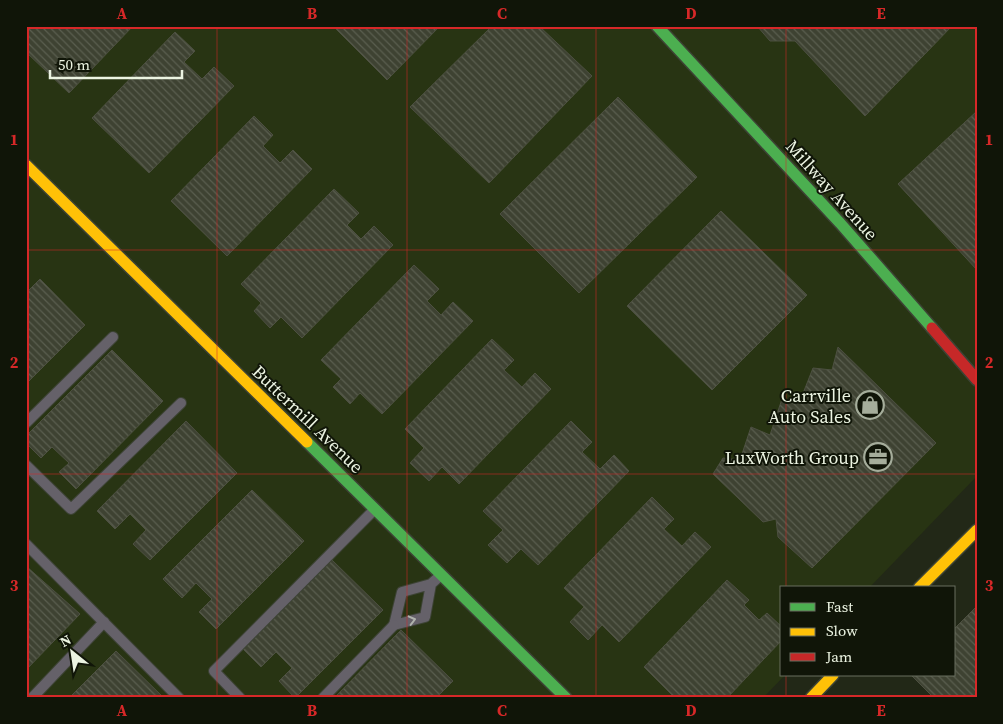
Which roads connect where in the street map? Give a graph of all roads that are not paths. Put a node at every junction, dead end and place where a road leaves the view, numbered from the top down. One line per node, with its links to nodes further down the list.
1 (658, 26): 4 (street, Millway Avenue)
2 (26, 165): 8 (street, Buttermill Avenue)
3 (113, 337): 6 (lane)
4 (977, 380)
5 (181, 403): 7 (lane)
6 (26, 423)
7 (26, 465)
8 (375, 509): 11 (street, Buttermill Avenue); 19 (lane)
9 (977, 530): 13 (street)
10 (26, 544): 14 (lane)
11 (441, 574): 12 (lane); 21 (street, Buttermill Avenue)
12 (431, 584): 15 (lane); 15 (lane, one-way to 12)
13 (921, 586)
14 (104, 622): 17 (lane); 18 (lane)
15 (394, 625): 20 (lane)
16 (832, 676): 22 (street)
17 (32, 698)
18 (179, 698)
19 (240, 698)
20 (323, 698)
21 (566, 698)
22 (811, 698)

